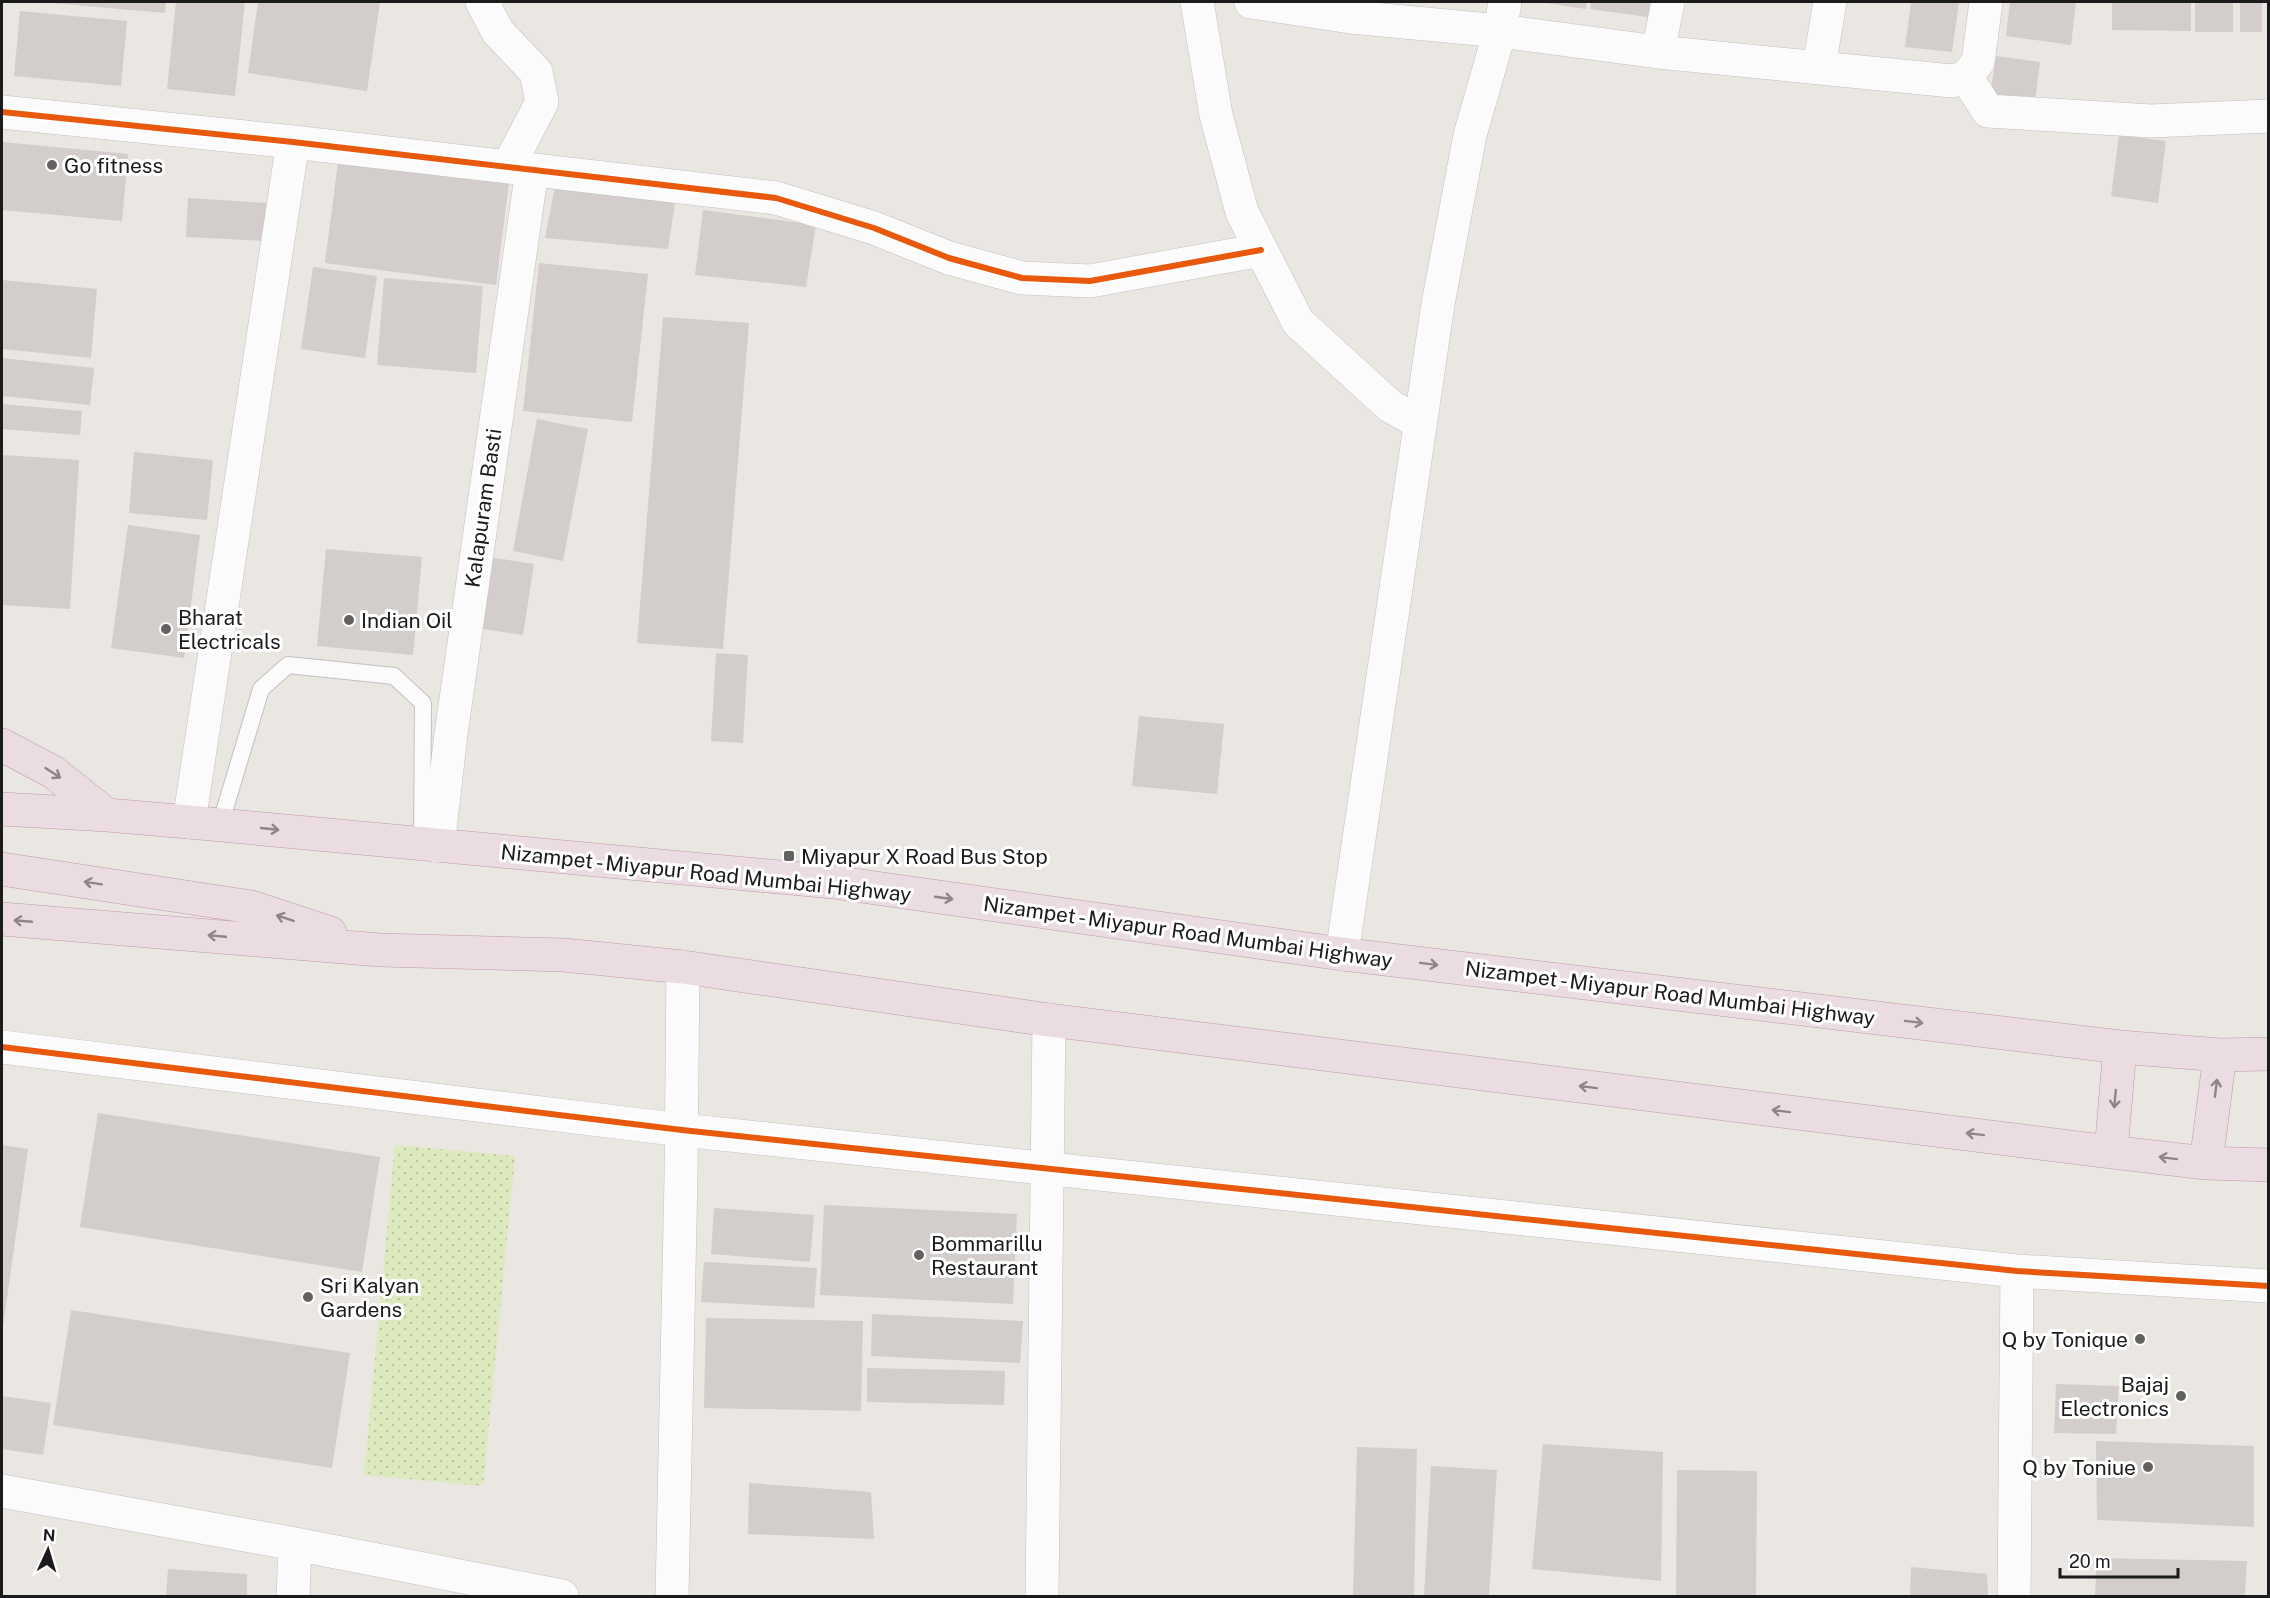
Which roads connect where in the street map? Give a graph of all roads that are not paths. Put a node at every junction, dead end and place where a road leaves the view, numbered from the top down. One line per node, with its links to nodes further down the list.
1 (482, 2): 15 (street, Kalapuram Basti)
2 (1197, 2): 16 (street)
3 (1251, 2): 7 (street)
4 (1668, 2): 9 (street)
5 (1830, 2): 10 (street)
6 (1986, 2): 11 (street)
7 (1352, 9): 8 (street)
8 (1503, 16): 9 (street); 17 (street)
9 (1659, 52): 10 (street)
10 (1819, 67): 11 (street)
11 (1966, 77): 13 (street)
12 (2, 112): 14 (street)
13 (2268, 116)
14 (292, 142): 15 (street); 21 (street)
15 (520, 168): 16 (street); 22 (street, Kalapuram Basti)
16 (1261, 250): 17 (street)
17 (1420, 423): 26 (street)
18 (2, 745): 20 (highway, one-way to 20)
19 (2, 809): 20 (highway, Nizampet - Miyapur Road Mumbai Highway)
20 (107, 815): 21 (highway, Nizampet - Miyapur Road Mumbai Highway)
21 (204, 823): 22 (highway, Nizampet - Miyapur Road Mumbai Highway, one-way to 22); 22 (lane)
22 (430, 845): 26 (highway, Nizampet - Miyapur Road Mumbai Highway, one-way to 26)
23 (2, 869): 25 (highway, one-way to 23)
24 (2, 919): 25 (highway, one-way to 24)
25 (380, 950): 27 (highway)
26 (1342, 954): 30 (highway, Nizampet - Miyapur Road Mumbai Highway, one-way to 30)
27 (683, 967): 28 (highway); 33 (street)
28 (1049, 1020): 34 (highway, one-way to 28); 37 (street)
29 (2, 1047): 33 (street)
30 (2120, 1047): 32 (highway, Nizampet - Miyapur Road Mumbai Highway); 34 (highway, one-way to 34)
31 (2268, 1054): 32 (highway, Nizampet - Miyapur Road Mumbai Highway)
32 (2220, 1055): 35 (highway, one-way to 32)
33 (682, 1130): 37 (street); 44 (street)
34 (2111, 1152): 35 (highway, one-way to 34)
35 (2206, 1163): 36 (highway)
36 (2268, 1165)
37 (1047, 1167): 38 (street); 45 (street)
38 (2017, 1271): 39 (street); 46 (street)
39 (2268, 1286)
40 (2, 1491): 41 (street)
41 (296, 1545): 42 (street); 43 (street)
42 (293, 1596)
43 (562, 1596)
44 (672, 1596)
45 (1042, 1596)
46 (2014, 1596)

